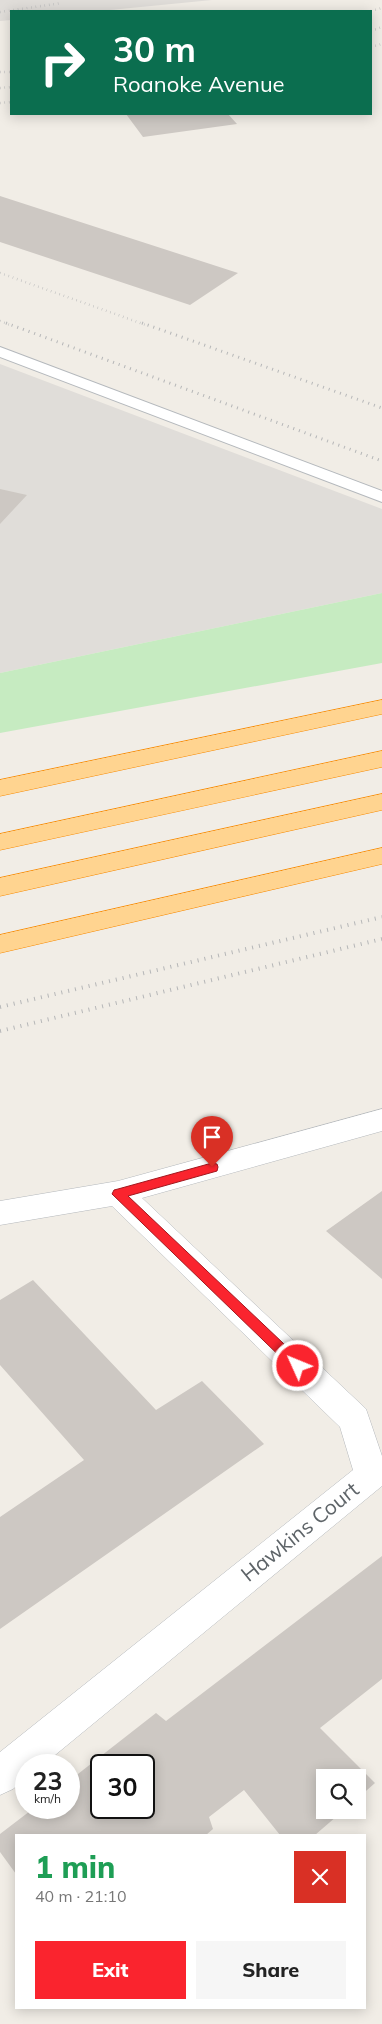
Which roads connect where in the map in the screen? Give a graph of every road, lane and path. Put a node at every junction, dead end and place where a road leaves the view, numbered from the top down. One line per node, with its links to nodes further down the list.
1 (0, 352): 2 (lane)
2 (382, 496)
3 (382, 707): 5 (highway)
4 (382, 759): 7 (highway)
5 (0, 788)
6 (382, 802): 9 (highway)
7 (0, 842)
8 (382, 856): 10 (highway)
9 (0, 887)
10 (0, 944)
11 (382, 1120): 12 (street)
12 (118, 1194): 13 (street); 14 (street, Hawkins Court)
13 (0, 1213)
14 (0, 1776)

